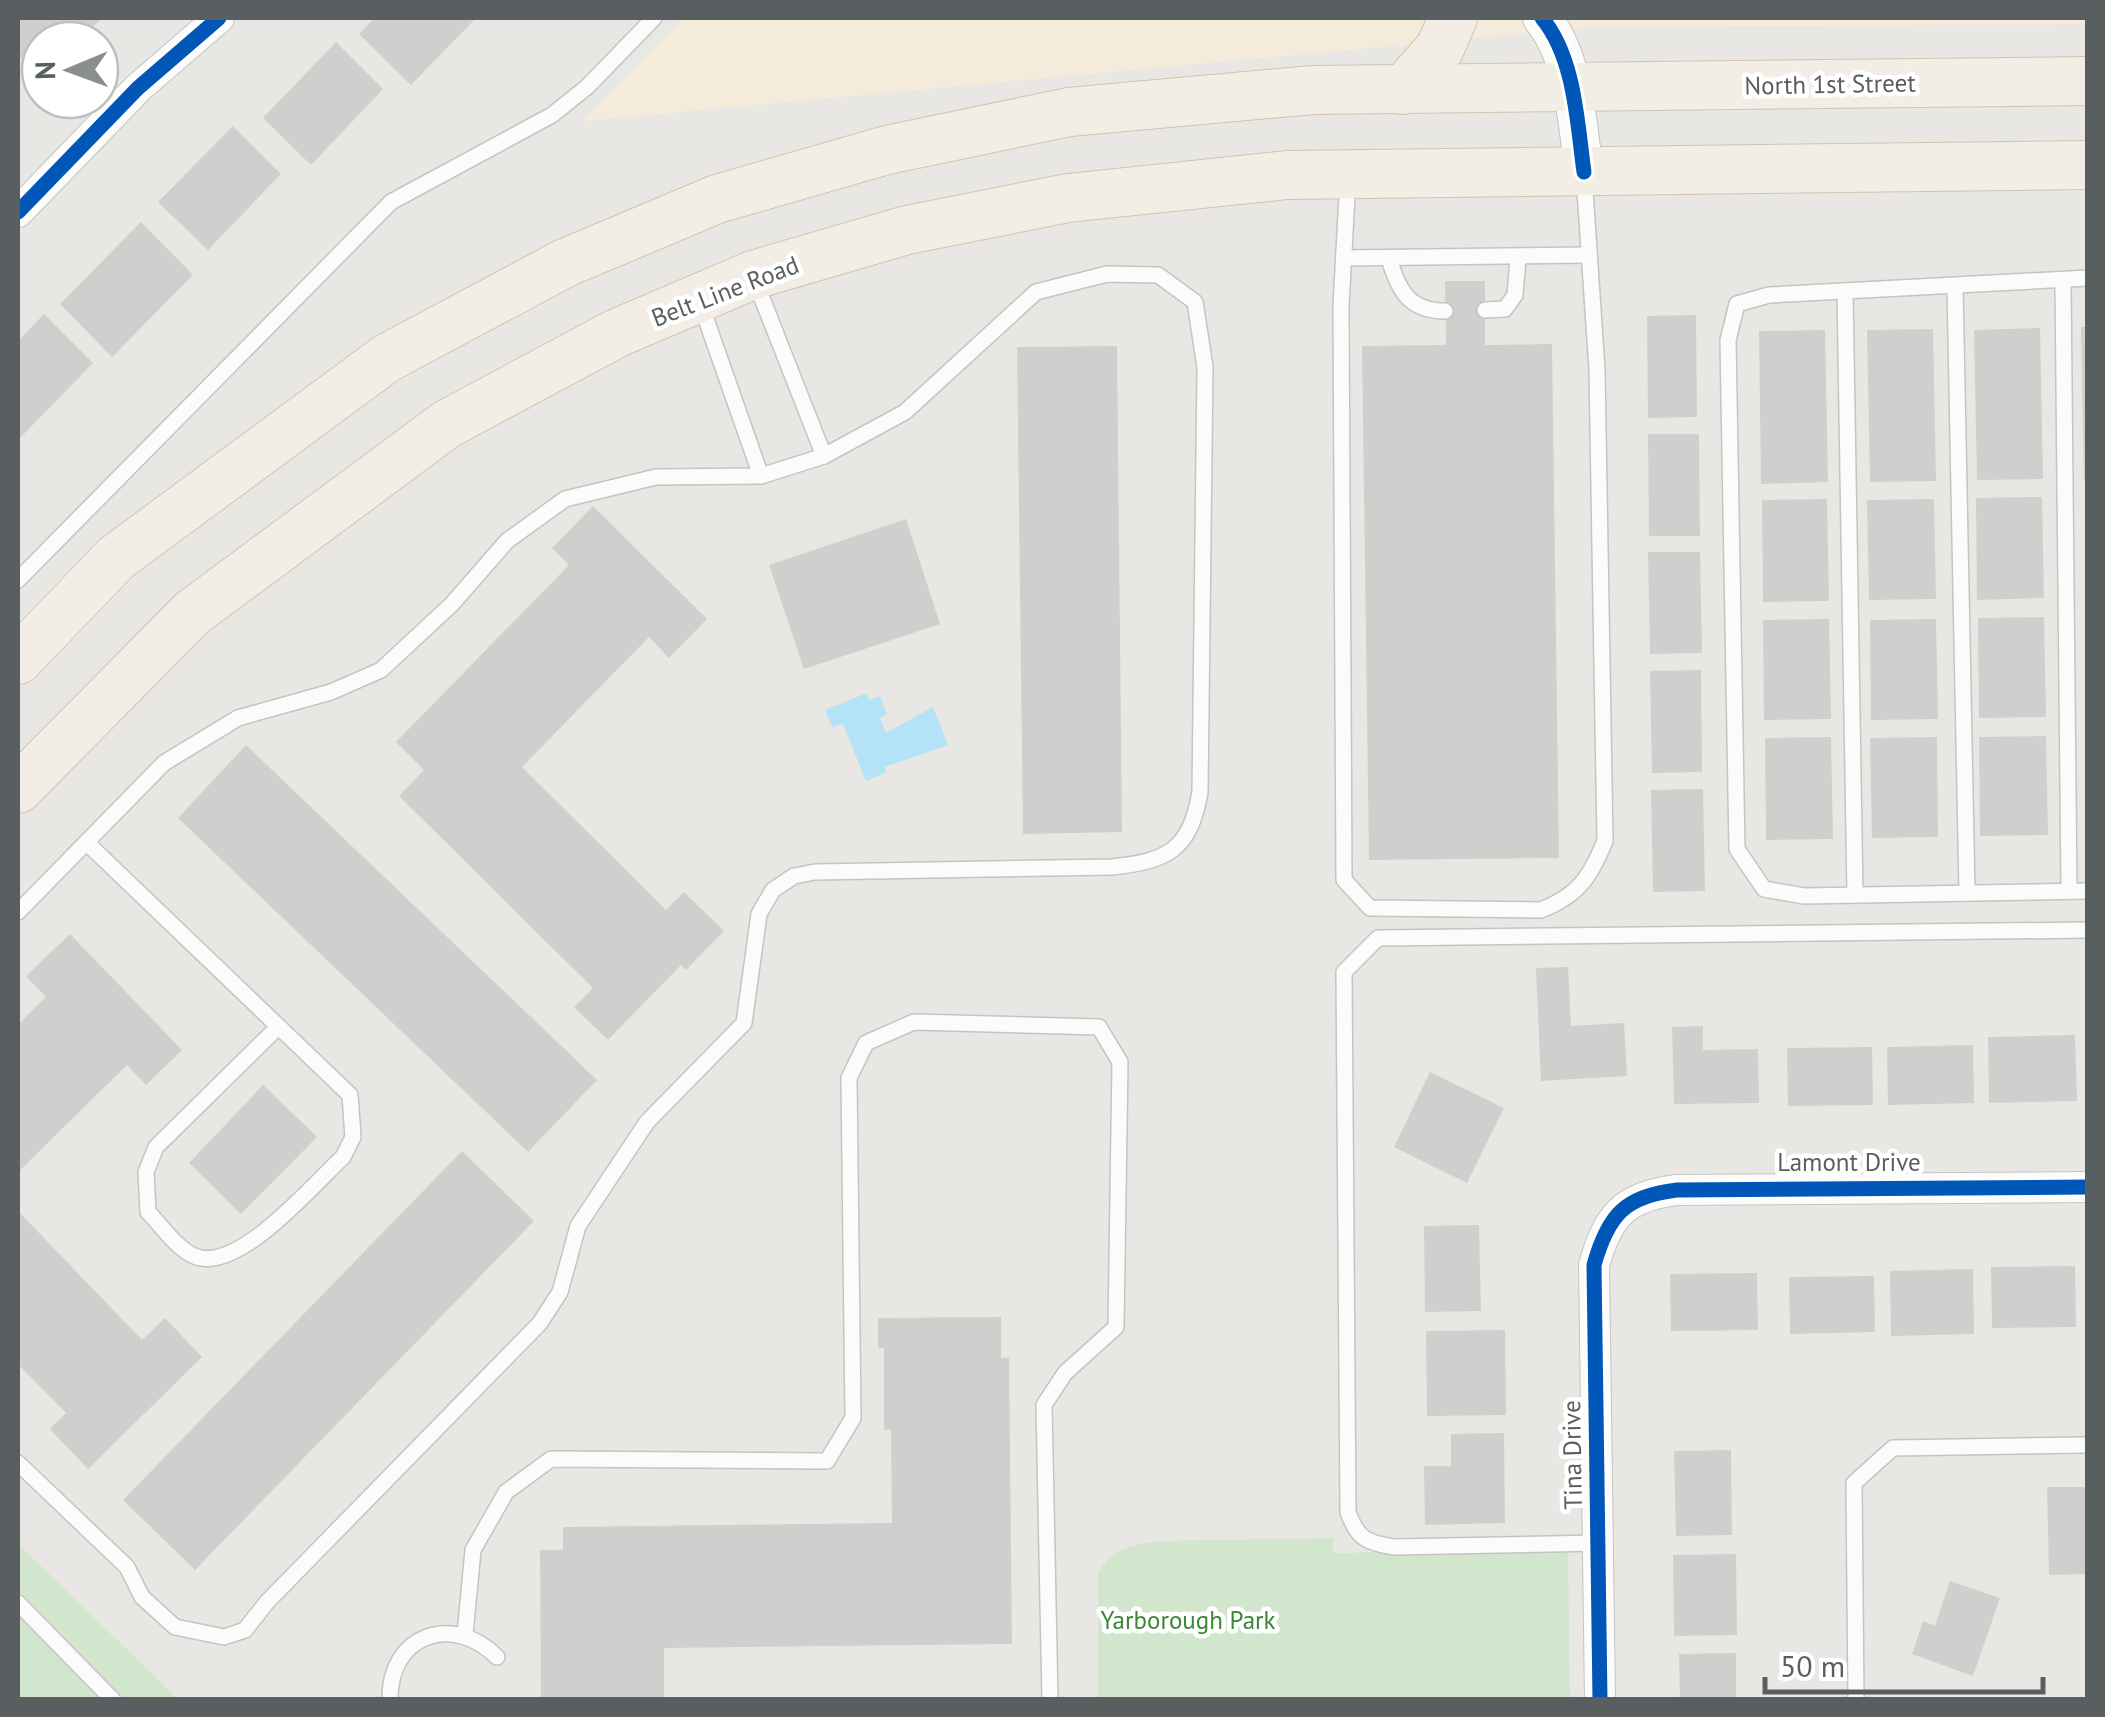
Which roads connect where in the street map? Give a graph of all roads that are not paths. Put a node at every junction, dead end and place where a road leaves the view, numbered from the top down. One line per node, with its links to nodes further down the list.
1 (219, 18): 11 (street)
2 (654, 18): 26 (lane)
3 (1453, 18): 7 (main road)
4 (1542, 18): 6 (street)
5 (2088, 81): 6 (main road, North 1st Street)
6 (1572, 88): 7 (main road); 9 (street)
7 (1404, 90): 27 (main road)
8 (2088, 164): 9 (main road)
9 (1584, 172): 10 (main road, Belt Line Road); 12 (lane)
10 (1348, 176): 13 (lane); 16 (main road, Belt Line Road)
11 (18, 212)
12 (1589, 255): 13 (lane); 14 (lane)
13 (1344, 258): 15 (lane)
14 (1518, 258): 15 (lane); 22 (lane)
15 (1388, 259): 23 (lane)
16 (753, 274): 21 (main road, Belt Line Road); 24 (lane)
17 (2088, 278): 18 (lane)
18 (2064, 282): 19 (lane); 30 (lane)
19 (1955, 286): 20 (lane); 32 (lane)
20 (1845, 291): 33 (lane); 33 (lane)
21 (698, 298): 25 (lane); 28 (main road, Belt Line Road)
22 (1485, 310)
23 (1446, 311)
24 (824, 456): 25 (lane); 40 (lane)
25 (761, 476): 29 (lane)
26 (18, 580)
27 (18, 660)
28 (18, 789)
29 (87, 843): 34 (lane); 36 (lane)
30 (2069, 891): 31 (lane); 32 (lane)
31 (2088, 891)
32 (1967, 893): 33 (lane)
33 (1855, 895)
34 (18, 912)
35 (2088, 930): 41 (lane)
36 (278, 1026): 36 (lane)
37 (2088, 1187): 38 (street, Lamont Drive)
38 (1616, 1214): 41 (street, Tina Drive)
39 (2088, 1446): 49 (lane)
40 (18, 1463)
41 (1598, 1543): 48 (street, Tina Drive)
42 (18, 1603): 45 (lane)
43 (465, 1634): 44 (lane); 46 (lane); 47 (lane)
44 (497, 1657)
45 (113, 1700)
46 (390, 1700)
47 (1050, 1700)
48 (1600, 1700)
49 (1856, 1700)

